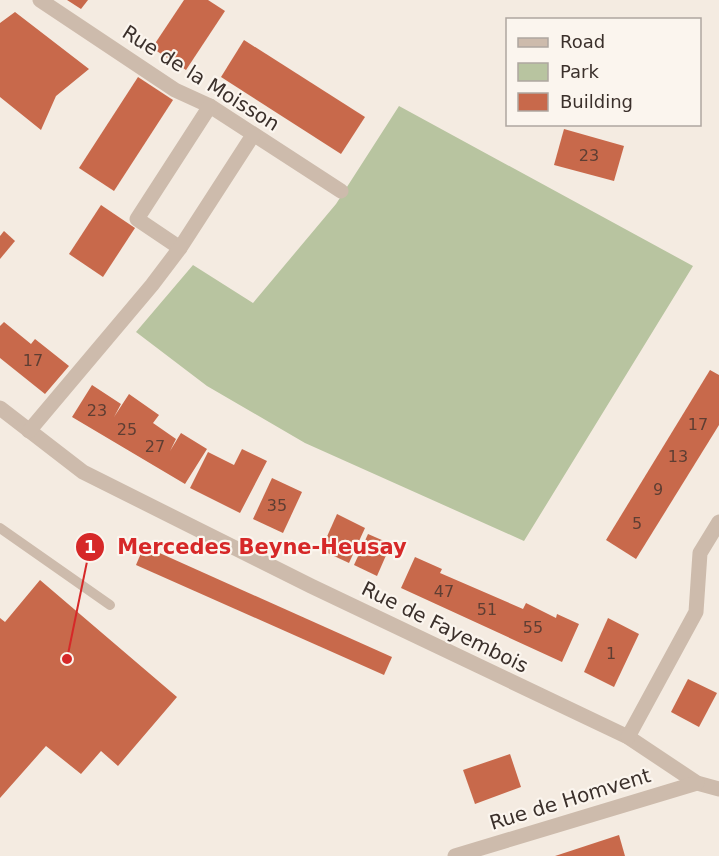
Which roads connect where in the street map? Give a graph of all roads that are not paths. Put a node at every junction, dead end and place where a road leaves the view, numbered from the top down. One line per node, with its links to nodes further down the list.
1 (40, 0): 2 (street, Rue de la Moisson)
2 (210, 106): 3 (street, Rue de la Moisson); 5 (street)
3 (253, 135): 4 (street, Rue de la Moisson); 5 (street)
4 (341, 191)
5 (180, 248): 7 (street)
6 (0, 408): 7 (street, Rue de Fayembois)
7 (29, 431): 11 (street, Rue de Fayembois)
8 (719, 522): 11 (street)
9 (0, 528): 10 (lane)
10 (110, 604)
11 (628, 737): 12 (street, Rue de Fayembois)
12 (697, 783): 13 (street, Rue de Fayembois); 14 (street, Rue de Homvent)
13 (719, 789)
14 (455, 856)

